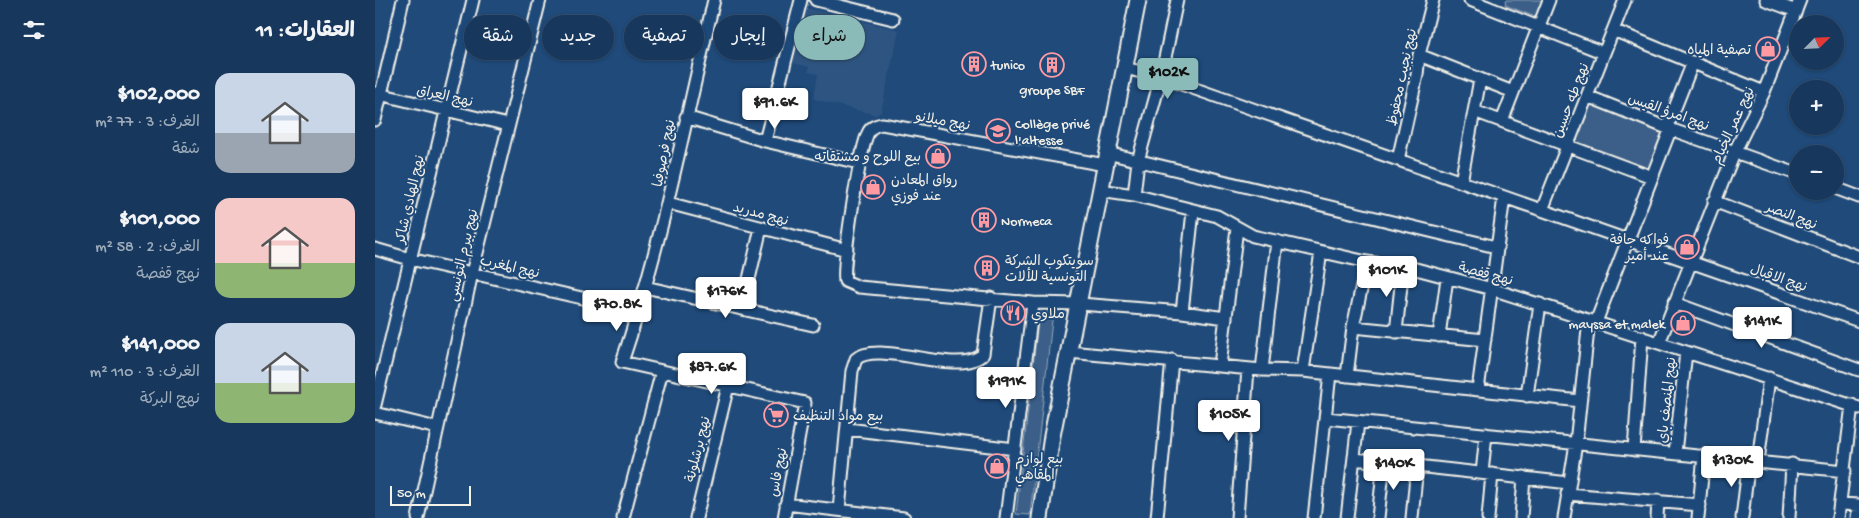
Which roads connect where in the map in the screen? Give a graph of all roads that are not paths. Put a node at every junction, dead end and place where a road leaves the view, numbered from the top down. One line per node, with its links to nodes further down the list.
1 (473, 0): 29 (street, نهج الهادي شاكر)
2 (540, 0): 34 (street, نهج بيرم التونسي)
3 (714, 0): 31 (street, نهج فرصوفيا)
4 (801, 0): 36 (street)
5 (816, 0): 16 (street)
6 (1138, 0): 22 (main road)
7 (1177, 0): 23 (street)
8 (1433, 0): 20 (street, نهج نجيب محفوظ)
9 (1470, 0): 14 (street)
10 (1549, 0): 17 (street)
11 (1625, 0): 18 (street, نهج طه حسين)
12 (1765, 0): 15 (street)
13 (400, 1): 27 (street)
14 (1498, 5): 17 (street)
15 (1798, 6): 26 (street, نهج عمر الخيام)
16 (893, 19)
17 (1538, 27): 19 (street); 25 (street)
18 (1613, 30): 19 (street, نهج طه حسين); 21 (street)
19 (1604, 53): 28 (street, نهج طه حسين)
20 (1419, 55): 24 (street); 40 (street, نهج نجيب محفوظ)
21 (1693, 62): 26 (street); 35 (street)
22 (1125, 68): 23 (street, نهج الاقبال); 39 (main road)
23 (1161, 77): 40 (street, نهج الاقبال); 41 (street)
24 (1480, 79): 25 (street); 30 (street)
25 (1513, 92): 33 (street)
26 (1764, 92): 38 (street, نهج عمر الخيام)
27 (379, 94): 29 (street, نهج العراق); 32 (street)
28 (1587, 96): 35 (street, نهج امرؤ القيس); 37 (street, نهج طه حسين)
29 (445, 111): 34 (street, نهج العراق); 64 (street, نهج الهادي شاكر)
30 (1474, 111): 33 (street); 45 (street)
31 (686, 117): 36 (street); 52 (street, نهج فرصوفيا)
32 (375, 120)
33 (1502, 122): 37 (street)
34 (508, 125): 68 (street, نهج بيرم التونسي)
35 (1669, 128): 38 (street, نهج امرؤ القيس); 44 (street)
36 (765, 141): 42 (street)
37 (1568, 146): 44 (street); 53 (street, نهج طه حسين)
38 (1735, 151): 43 (street, نهج امرؤ القيس); 51 (street, نهج عمر الخيام)
39 (1106, 159): 41 (street, نهج ميلانو); 42 (street, نهج ميلانو); 46 (main road)
40 (1398, 160): 45 (street, نهج الاقبال)
41 (1138, 161): 48 (street); 59 (street, نهج ميلانو)
42 (859, 163): 61 (street, نهج ميلانو)
43 (1789, 171)
44 (1652, 177): 57 (street)
45 (1461, 182): 49 (street, نهج الاقبال)
46 (1100, 190): 48 (street, نهج قفصة); 74 (main road)
47 (1844, 191): 50 (street)
48 (1134, 195): 54 (street, نهج قفصة)
49 (1504, 197): 53 (street, نهج الاقبال); 59 (street)
50 (1859, 197)
51 (1714, 201): 63 (street, نهج النصر); 66 (street, نهج عمر الخيام)
52 (668, 203): 55 (street, نهج مدريد); 70 (street, نهج فرصوفيا)
53 (1542, 210): 57 (street, نهج الاقبال)
54 (1193, 211): 56 (street, نهج قفصة); 79 (street)
55 (761, 228): 61 (street, نهج مدريد); 77 (street)
56 (1237, 228): 58 (street, نهج قفصة); 80 (street)
57 (1628, 240): 66 (street, نهج الاقبال); 81 (street)
58 (1277, 241): 62 (street, نهج قفصة); 96 (street)
59 (1496, 247): 71 (street)
60 (375, 249): 64 (street, نهج المغرب)
61 (847, 250): 72 (street, نهج ميلانو)
62 (1321, 252): 65 (street, نهج قفصة); 98 (street)
63 (1859, 257)
64 (409, 260): 68 (street, نهج المغرب); 106 (street, نهج الهادي شاكر)
65 (1367, 262): 67 (street, نهج قفصة); 84 (street)
66 (1690, 262): 76 (street, نهج عمر الخيام); 82 (street, نهج الاقبال)
67 (1403, 267): 69 (street, نهج قفصة); 85 (street)
68 (472, 273): 78 (street, نهج المغرب); 111 (street, نهج بيرم التونسي)
69 (1447, 278): 71 (street, نهج قفصة); 86 (street)
70 (645, 287): 77 (street); 78 (street, نهج فرصوفيا)
71 (1492, 289): 75 (street, نهج قفصة); 88 (street)
72 (991, 298): 73 (street); 112 (street)
73 (1033, 304): 74 (street); 115 (street)
74 (1079, 304): 79 (street); 90 (main road)
75 (1540, 304): 81 (street, نهج قفصة); 104 (street)
76 (1674, 304): 89 (street, نهج عمر الخيام); 97 (street)
77 (742, 309): 83 (street)
78 (639, 311): 95 (street, نهج فرصوفيا)
79 (1182, 312): 80 (street)
80 (1226, 318): 93 (street)
81 (1593, 321): 87 (street, نهج قفصة); 105 (street)
82 (1859, 321)
83 (813, 325)
84 (1353, 327): 85 (street); 100 (street)
85 (1397, 332): 86 (street)
86 (1439, 336): 88 (street)
87 (1642, 337): 89 (street, نهج قفصة); 116 (street)
88 (1485, 340): 103 (street)
89 (1659, 343): 91 (street, نهج قفصة)
90 (1069, 352): 92 (street); 141 (main road)
91 (1686, 352): 101 (street, نهج قفصة); 117 (street, نهج المنصف باي)
92 (1172, 360): 93 (street); 142 (street)
93 (1220, 365): 94 (street)
94 (1248, 369): 96 (street); 143 (street)
95 (662, 370): 102 (street); 136 (street)
96 (1262, 370): 98 (street)
97 (1859, 370)
98 (1303, 371): 99 (street)
99 (1331, 374): 100 (street); 109 (street)
100 (1347, 376): 103 (street)
101 (1769, 378): 107 (street, نهج قفصة); 120 (street)
102 (728, 386): 129 (street, نهج فاس); 137 (street, نهج برشلونة)
103 (1478, 390): 104 (street)
104 (1527, 396): 105 (street)
105 (1580, 401): 114 (street)
106 (375, 406)
107 (1857, 407): 124 (street)
108 (375, 413): 111 (street)
109 (1326, 418): 110 (street); 144 (street)
110 (1358, 422): 113 (street); 119 (street)
111 (437, 428): 135 (street, نهج بيرم التونسي)
112 (847, 429): 115 (street); 133 (street)
113 (1486, 434): 114 (street); 125 (street)
114 (1575, 443): 116 (street); 127 (street)
115 (1015, 449): 140 (street)
116 (1634, 450): 117 (street)
117 (1675, 453): 118 (street)
118 (1705, 456): 120 (street); 131 (street)
119 (1354, 459): 121 (street); 145 (street)
120 (1754, 460): 122 (street); 153 (street)
121 (1383, 462): 123 (street); 146 (street)
122 (1791, 464): 124 (street); 154 (street)
123 (1417, 466): 125 (street); 147 (street)
124 (1845, 470): 130 (street)
125 (1487, 473): 126 (street); 148 (street)
126 (1524, 478): 127 (street); 149 (street)
127 (1568, 489): 128 (street); 150 (street)
128 (1658, 500): 131 (street); 151 (street)
129 (786, 504): 133 (street); 138 (street, نهج فاس)
130 (1841, 504): 132 (street); 155 (street)
131 (1699, 505): 152 (street)
132 (1859, 505): 156 (street)
133 (839, 510): 134 (street)
134 (863, 516): 139 (street)
135 (418, 518)
136 (623, 518)
137 (696, 518)
138 (784, 518)
139 (904, 518)
140 (1006, 518)
141 (1041, 518)
142 (1157, 518)
143 (1237, 518)
144 (1314, 518)
145 (1347, 518)
146 (1378, 518)
147 (1412, 518)
148 (1489, 518)
149 (1521, 518)
150 (1565, 518)
151 (1657, 518)
152 (1698, 518)
153 (1742, 518)
154 (1789, 518)
155 (1838, 518)
156 (1857, 518)

